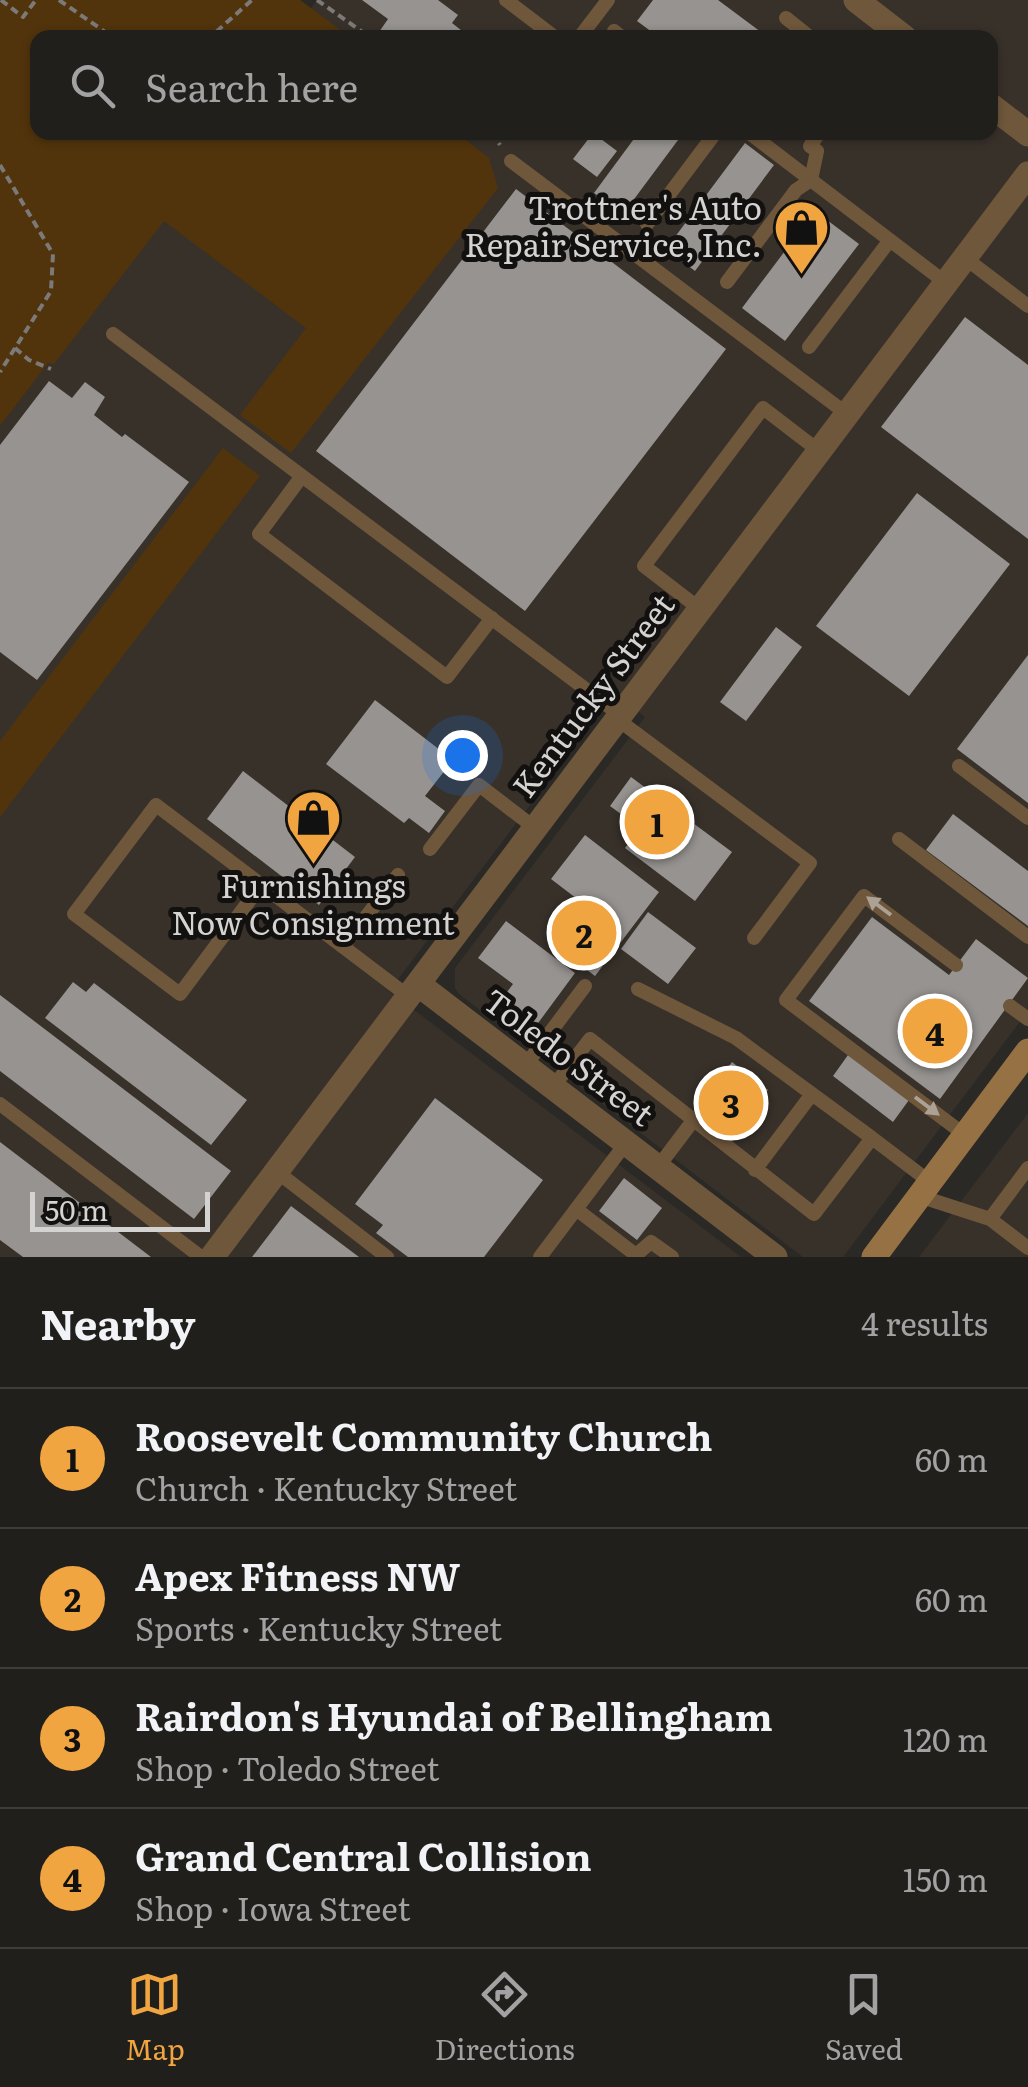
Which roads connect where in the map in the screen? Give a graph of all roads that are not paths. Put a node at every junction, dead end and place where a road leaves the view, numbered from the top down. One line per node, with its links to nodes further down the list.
1 (506, 0): 5 (lane)
2 (608, 0): 6 (lane)
3 (856, 0): 8 (street)
4 (786, 18): 7 (lane)
5 (545, 30)
6 (586, 30)
7 (801, 30)
8 (888, 30)
9 (998, 111): 10 (street)
10 (1028, 134)
11 (710, 140): 17 (lane)
12 (758, 140): 16 (lane)
13 (814, 140): 16 (lane)
14 (510, 161): 25 (lane)
15 (1028, 174): 19 (street, Kentucky Street)
16 (810, 180): 18 (lane); 20 (lane)
17 (647, 224)
18 (890, 240): 21 (lane); 24 (lane)
19 (964, 258): 21 (street, Kentucky Street); 22 (lane)
20 (727, 282)
21 (946, 283): 25 (street, Kentucky Street)
22 (1028, 306)
23 (113, 334): 27 (lane)
24 (810, 347)
25 (847, 414): 26 (street, Kentucky Street)
26 (819, 451): 28 (street, Kentucky Street); 28 (lane)
27 (302, 476): 29 (lane); 29 (lane)
28 (700, 608): 30 (street, Kentucky Street)
29 (492, 618): 30 (lane)
30 (619, 717): 33 (street, Kentucky Street); 39 (lane)
31 (959, 766): 32 (lane)
32 (1028, 818)
33 (535, 828): 35 (lane); 44 (street, Kentucky Street)
34 (899, 839): 38 (lane)
35 (430, 849)
36 (398, 875): 40 (lane)
37 (261, 886): 37 (lane); 40 (lane)
38 (1028, 937)
39 (754, 938)
40 (343, 947): 44 (lane)
41 (956, 965): 53 (lane, one-way to 53)
42 (585, 986): 47 (lane)
43 (638, 988): 50 (lane)
44 (413, 990): 47 (street, Toledo Street); 59 (street, Kentucky Street)
45 (1010, 1006): 46 (lane)
46 (1028, 1019)
47 (525, 1066): 49 (street, Toledo Street)
48 (1023, 1068): 53 (main road)
49 (553, 1088): 52 (lane); 55 (street, Toledo Street)
50 (812, 1094): 54 (lane); 58 (lane)
51 (0, 1104): 64 (lane)
52 (692, 1122): 56 (lane); 58 (lane)
53 (965, 1135): 60 (main road)
54 (872, 1138): 58 (lane); 60 (lane)
55 (626, 1143): 56 (street, Toledo Street); 61 (lane)
56 (658, 1167): 69 (street, Toledo Street)
57 (1028, 1168): 62 (lane)
58 (755, 1170)
59 (276, 1171): 65 (street, Kentucky Street); 66 (lane)
60 (925, 1189): 62 (lane); 70 (main road)
61 (576, 1209): 67 (lane); 68 (lane)
62 (990, 1219): 63 (lane)
63 (1028, 1248)
64 (201, 1257)
65 (212, 1257)
66 (388, 1257)
67 (540, 1257)
68 (672, 1257)
69 (775, 1257)
70 (874, 1257)

